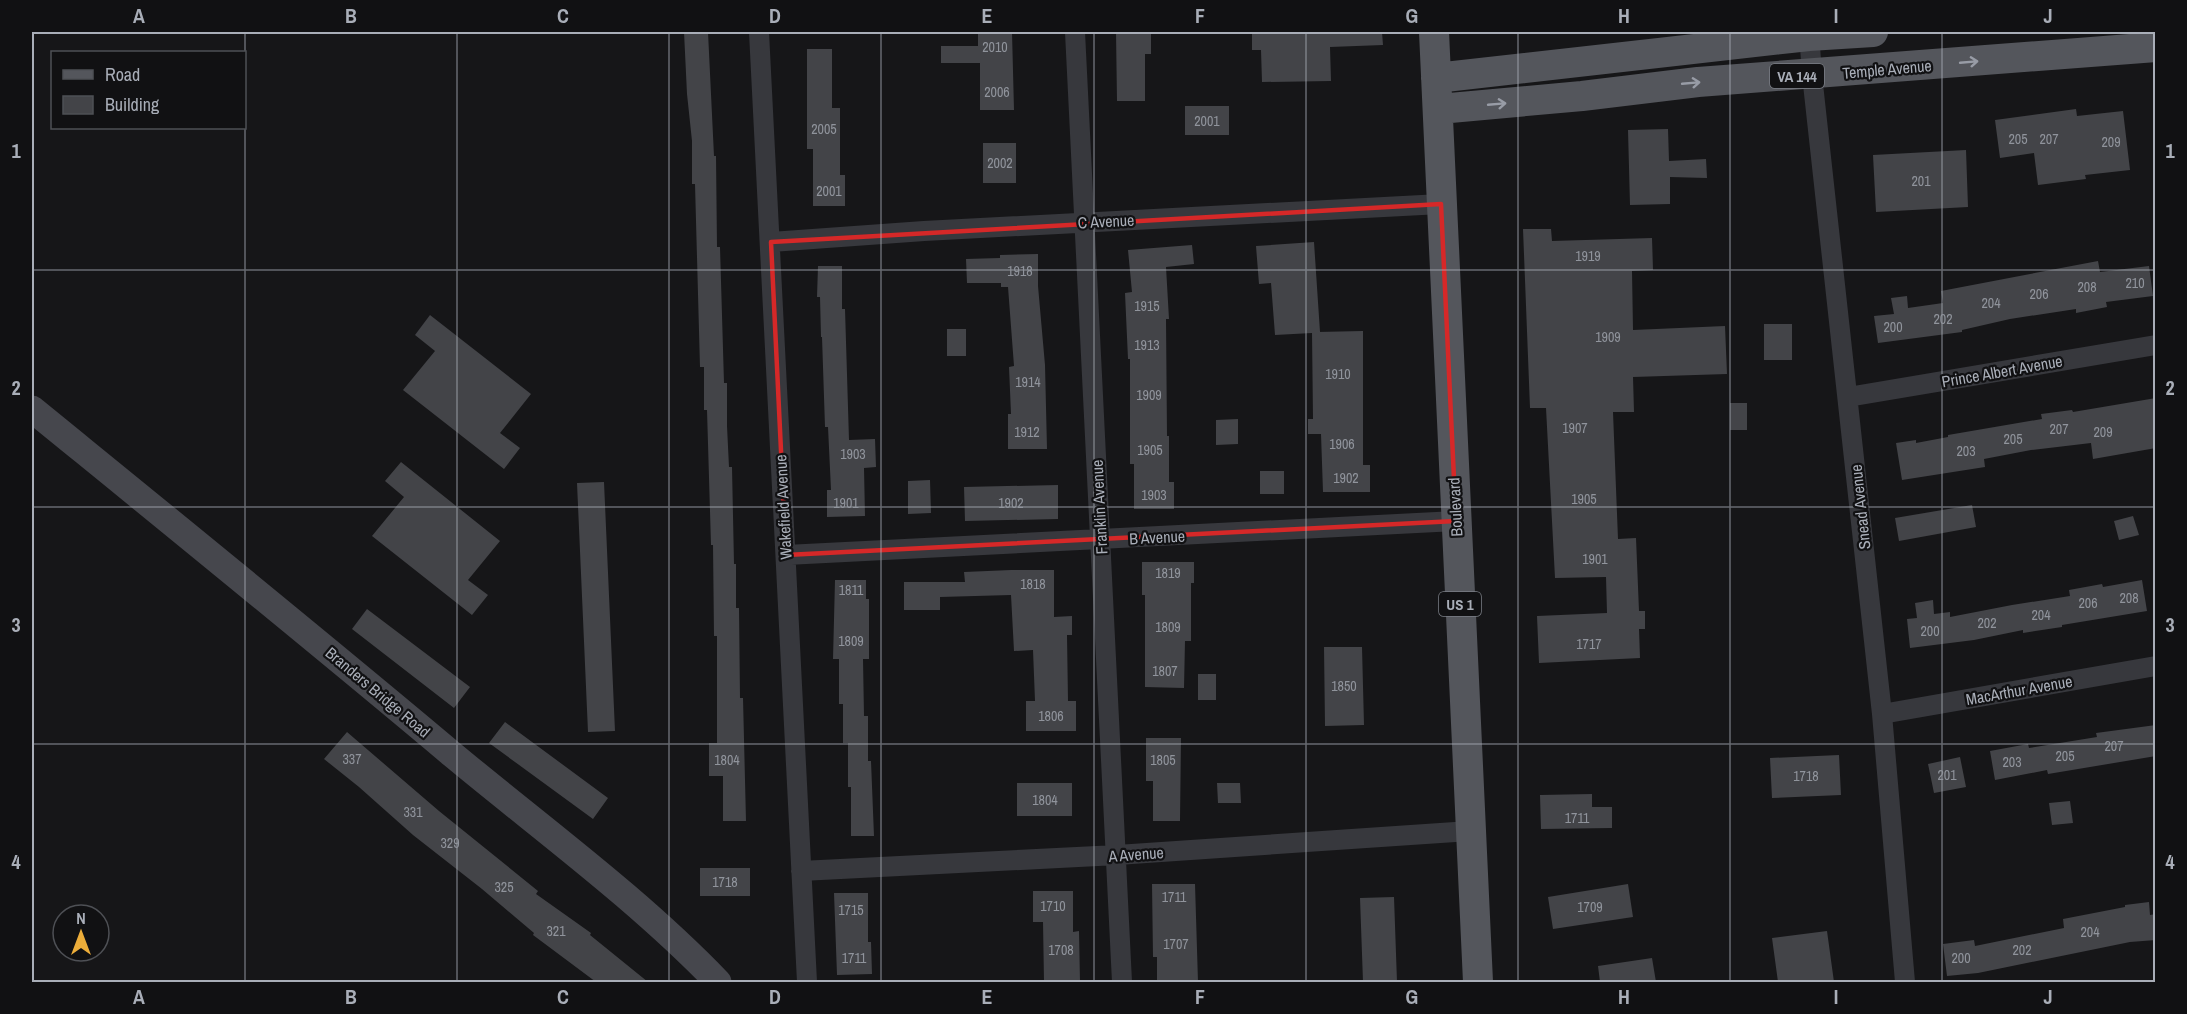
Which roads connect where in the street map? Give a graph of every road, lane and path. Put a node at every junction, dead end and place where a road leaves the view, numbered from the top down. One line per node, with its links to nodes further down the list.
1 (759, 32): 12 (street, Wakefield Avenue)
2 (1075, 32): 11 (street, Franklin Avenue)
3 (1434, 32): 8 (main road, Boulevard / US 1)
4 (1873, 32): 5 (main road, VA 144)
5 (1809, 34): 7 (street, Snead Avenue); 8 (main road, VA 144)
6 (2156, 46): 7 (main road, Temple Avenue / VA 144, one-way to 6)
7 (1812, 75): 9 (main road, Temple Avenue / VA 144, one-way to 7); 14 (street, Snead Avenue)
8 (1436, 78): 9 (main road, Boulevard / US 1)
9 (1439, 109): 10 (main road, Boulevard / US 1)
10 (1441, 204): 11 (street, C Avenue); 16 (main road, Boulevard / US 1)
11 (1083, 222): 12 (street, C Avenue); 17 (street, Franklin Avenue)
12 (771, 242): 18 (street, Wakefield Avenue)
13 (2156, 345): 14 (street, Prince Albert Avenue)
14 (1848, 397): 20 (street, Snead Avenue)
15 (32, 409): 24 (street, Branders Bridge Road)
16 (1456, 521): 17 (street, B Avenue); 21 (main road, Boulevard / US 1)
17 (1101, 540): 18 (street, B Avenue); 22 (street, Franklin Avenue)
18 (786, 555): 23 (street, Wakefield Avenue)
19 (2156, 666): 20 (street, MacArthur Avenue)
20 (1882, 714): 28 (street, Snead Avenue)
21 (1470, 831): 22 (street, A Avenue); 27 (main road, Boulevard / US 1)
22 (1117, 855): 23 (street, A Avenue); 26 (street, Franklin Avenue)
23 (801, 872): 25 (street, Wakefield Avenue)
24 (718, 982)
25 (807, 982)
26 (1122, 982)
27 (1478, 982)
28 (1905, 982)

